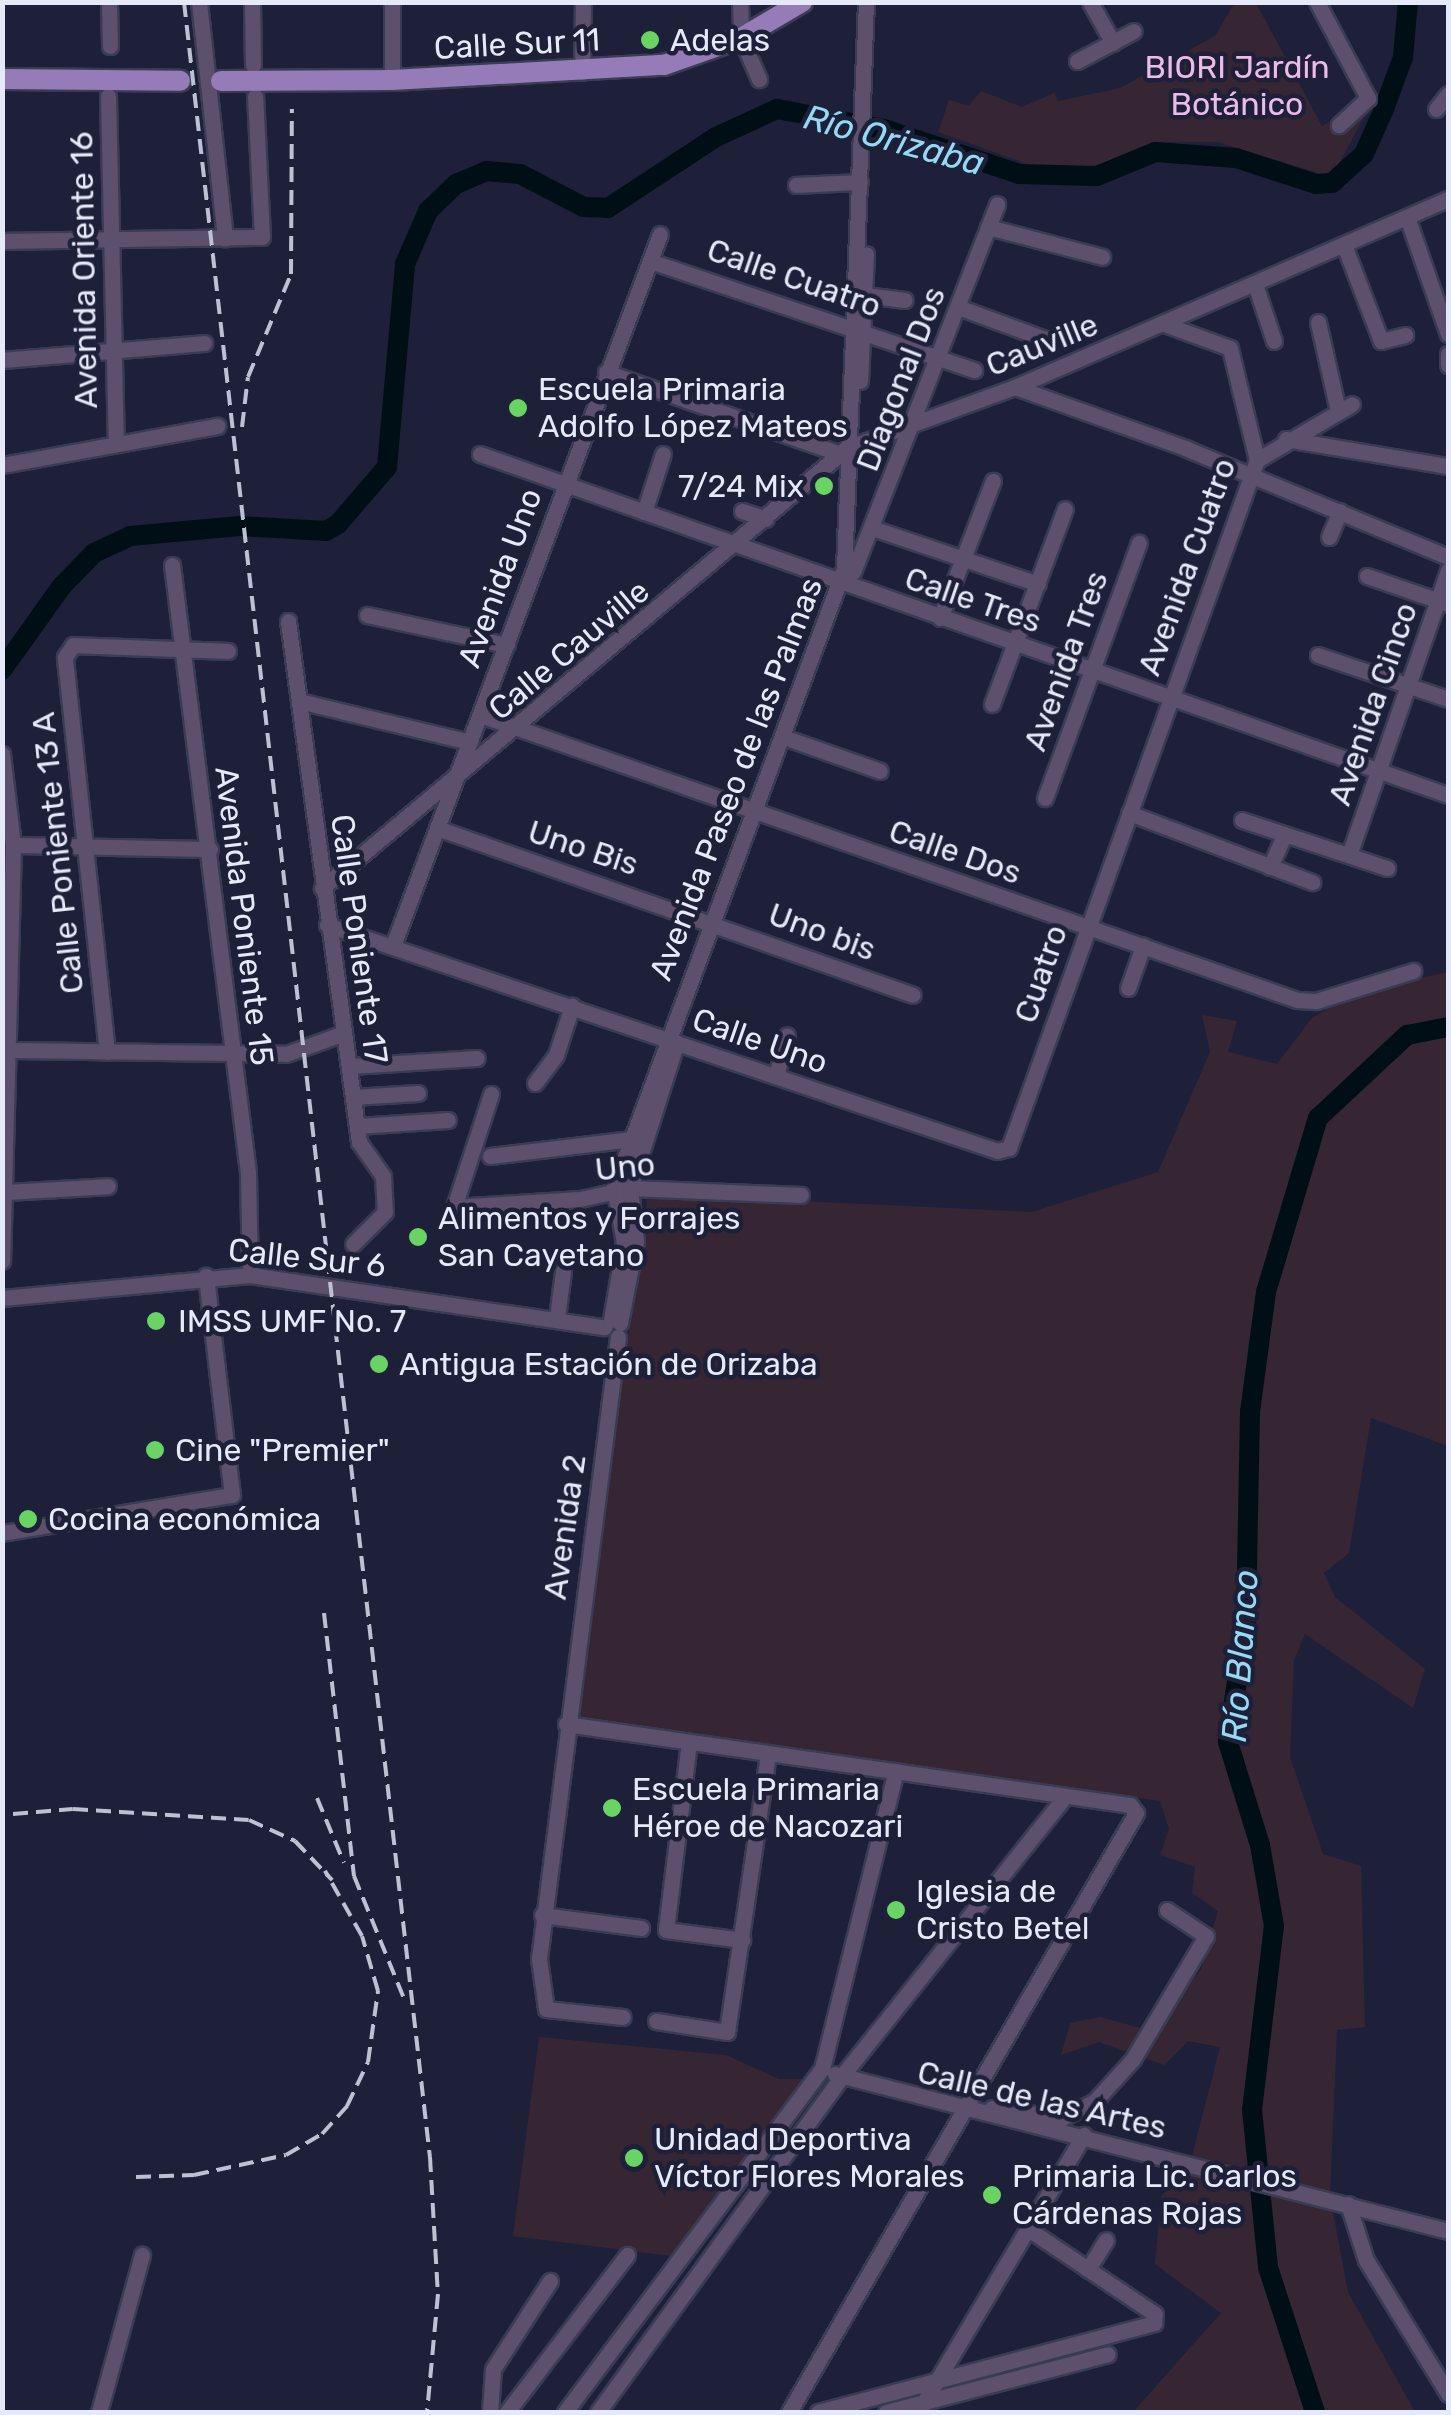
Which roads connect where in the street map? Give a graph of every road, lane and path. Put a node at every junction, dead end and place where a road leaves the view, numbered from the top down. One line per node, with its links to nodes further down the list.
1 (109, 2): 15 (street)
2 (199, 2): 38 (street)
3 (252, 2): 17 (street)
4 (392, 2): 22 (street)
5 (583, 2): 18 (street)
6 (740, 2): 13 (street)
7 (802, 2): 13 (main road, Calle Sur 11)
8 (866, 2): 28 (street, Avenida Paseo de las Palmas)
9 (876, 2): 28 (street, Avenida Paseo de las Palmas)
10 (1090, 2): 14 (street)
11 (1318, 2): 29 (street)
12 (1134, 32): 14 (street)
13 (741, 38): 18 (main road, Calle Sur 11); 19 (street)
14 (1113, 43): 16 (street)
15 (110, 46)
16 (1077, 61)
17 (253, 65)
18 (582, 72): 22 (main road, Calle Sur 11)
19 (759, 78)
20 (2, 79): 23 (main road)
21 (221, 80): 22 (main road, Calle Sur 11)
22 (392, 80)
23 (180, 81)
24 (1448, 94): 27 (street)
25 (108, 96): 39 (street, Avenida Oriente 16)
26 (255, 96): 38 (street)
27 (1436, 109)
28 (866, 116): 30 (street, Avenida Paseo de las Palmas)
29 (1340, 125)
30 (866, 147): 31 (street, Avenida Paseo de las Palmas); 45 (street, Avenida Paseo de las Palmas)
31 (860, 182): 32 (street); 50 (street, Avenida Paseo de las Palmas)
32 (796, 185)
33 (1448, 200): 35 (street)
34 (997, 204): 36 (street, Diagonal Dos)
35 (1408, 217): 41 (street); 51 (street)
36 (988, 228): 42 (street); 47 (street, Diagonal Dos)
37 (660, 234): 43 (street, Avenida Uno)
38 (222, 239): 39 (street)
39 (110, 240): 40 (street); 56 (street, Avenida Oriente 16)
40 (2, 241)
41 (1344, 245): 44 (street); 52 (street)
42 (1102, 257)
43 (653, 262): 50 (street, Calle Cuatro); 62 (street, Avenida Uno)
44 (1255, 284): 49 (street, Cauville); 54 (street)
45 (865, 295): 46 (street); 50 (street, Avenida Paseo de las Palmas)
46 (905, 300)
47 (958, 307): 53 (street); 58 (street, Diagonal Dos)
48 (1318, 322): 66 (street)
49 (1164, 324): 63 (street, Cauville); 73 (street, Avenida Cuatro)
50 (858, 328): 58 (street, Calle Cuatro); 68 (street, Avenida Paseo de las Palmas)
51 (1448, 334)
52 (1405, 335)
53 (1045, 338)
54 (1274, 341)
55 (204, 343): 56 (street)
56 (114, 351): 59 (street); 67 (street, Avenida Oriente 16)
57 (1448, 354): 60 (street)
58 (939, 358): 61 (street, Calle Cuatro); 64 (street, Diagonal Dos)
59 (2, 360)
60 (1448, 365)
61 (974, 370)
62 (606, 372): 68 (street); 75 (street, Avenida Uno)
63 (1015, 386): 64 (street, Cauville); 73 (street)
64 (913, 425): 68 (street, Cauville); 81 (street, Diagonal Dos)
65 (217, 426): 67 (street)
66 (1286, 439): 72 (street); 73 (street)
67 (116, 442): 71 (street)
68 (848, 448): 80 (street, Calle Cauville); 90 (street, Avenida Paseo de las Palmas)
69 (480, 454): 75 (street, Calle Tres)
70 (664, 454): 79 (street)
71 (2, 464)
72 (1448, 466)
73 (1255, 468): 78 (street); 103 (street, Avenida Cuatro)
74 (993, 481): 86 (street)
75 (564, 483): 79 (street, Calle Tres); 97 (street, Avenida Uno)
76 (1065, 508): 91 (street)
77 (742, 511): 80 (street)
78 (1340, 511): 82 (street); 85 (street)
79 (644, 512): 84 (street, Calle Tres)
80 (766, 519): 84 (street, Calle Cauville)
81 (872, 528): 86 (street); 90 (street, Diagonal Dos)
82 (1329, 537)
83 (1139, 542): 101 (street, Avenida Tres)
84 (736, 544): 90 (street, Calle Tres); 108 (street, Calle Cauville)
85 (1448, 557)
86 (962, 559): 91 (street); 94 (street)
87 (172, 565): 98 (street, Avenida Poniente 15)
88 (1448, 570): 92 (street, Avenida Cinco)
89 (1367, 576): 92 (street)
90 (848, 580): 94 (street, Calle Tres); 109 (street, Avenida Paseo de las Palmas); 118 (street, Avenida Paseo de las Palmas)
91 (1038, 584): 96 (street)
92 (1443, 602): 102 (street, Avenida Cinco)
93 (366, 615): 97 (street)
94 (940, 618): 96 (street, Calle Tres)
95 (288, 621): 105 (street, Calle Poniente 17)
96 (1016, 644): 101 (street, Calle Tres); 106 (street)
97 (506, 645): 107 (street, Avenida Uno)
98 (181, 650): 99 (street); 123 (street, Calle Poniente 13 A); 124 (street, Avenida Poniente 15)
99 (228, 651)
100 (1318, 655): 102 (street)
101 (1092, 670): 103 (street, Calle Tres); 116 (street, Avenida Tres)
102 (1407, 685): 104 (street); 112 (street, Avenida Cinco)
103 (1169, 698): 112 (street, Calle Tres); 117 (street, Avenida Cuatro)
104 (1448, 698)
105 (299, 702): 110 (street); 129 (street, Calle Poniente 17)
106 (992, 704)
107 (480, 715): 108 (street, Calle Dos); 110 (street, Avenida Uno)
108 (518, 729): 114 (street, Calle Cauville); 118 (street, Calle Dos)
109 (792, 740): 113 (street); 118 (street, Avenida Paseo de las Palmas)
110 (470, 742): 114 (street, Avenida Uno)
111 (2, 754): 122 (street)
112 (1378, 770): 115 (street, Calle Tres); 125 (street, Avenida Cinco)
113 (880, 771)
114 (454, 783): 120 (street, Avenida Uno); 129 (street, Calle Cauville)
115 (1448, 795)
116 (1044, 798)
117 (1129, 813): 126 (street); 132 (street, Cuatro)
118 (759, 814): 130 (street, Avenida Paseo de las Palmas); 132 (street, Calle Dos)
119 (1242, 820): 121 (street)
120 (437, 828): 130 (street, Uno Bis); 133 (street, Avenida Uno)
121 (1285, 834): 125 (street); 126 (street)
122 (13, 845): 123 (street); 142 (street)
123 (84, 846): 124 (street); 143 (street, Calle Poniente 13 A)
124 (210, 849): 144 (street, Avenida Poniente 15)
125 (1350, 855): 127 (street)
126 (1270, 867): 128 (street)
127 (1387, 868)
128 (1312, 882)
129 (322, 888): 131 (street, Calle Poniente 17)
130 (716, 922): 137 (street, Uno bis); 141 (street, Avenida Paseo de las Palmas)
131 (327, 925): 133 (street, Calle Uno); 139 (street, Calle Poniente 17)
132 (1088, 926): 134 (street, Calle Dos); 156 (street, Cuatro)
133 (394, 943): 138 (street, Calle Uno)
134 (1143, 946): 135 (street, Calle Dos); 136 (street)
135 (1413, 971)
136 (1128, 988)
137 (913, 994)
138 (572, 1006): 141 (street, Calle Uno); 148 (street)
139 (344, 1033): 144 (street); 146 (street, Calle Poniente 17)
140 (787, 1036): 147 (street)
141 (673, 1040): 147 (street, Calle Uno); 155 (street, Avenida Paseo de las Palmas); 159 (street, Avenida Paseo de las Palmas)
142 (12, 1050): 143 (street); 152 (street)
143 (107, 1052): 144 (street)
144 (234, 1054): 165 (street, Avenida Poniente 15)
145 (477, 1058): 146 (street)
146 (351, 1066): 151 (street, Calle Poniente 17)
147 (776, 1076): 156 (street, Calle Uno)
148 (536, 1082)
149 (418, 1093): 151 (street)
150 (491, 1094): 159 (street, Uno)
151 (354, 1097): 154 (street, Calle Poniente 17)
152 (5, 1098): 160 (street)
153 (448, 1120): 154 (street)
154 (357, 1126): 162 (street, Calle Poniente 17)
155 (632, 1138): 157 (street); 159 (street, Avenida Paseo de las Palmas)
156 (1004, 1152)
157 (490, 1156)
158 (108, 1186): 160 (street)
159 (624, 1189): 161 (street, Uno); 169 (street, Avenida Paseo de las Palmas)
160 (5, 1192): 163 (street)
161 (801, 1196)
162 (354, 1244)
163 (2, 1260)
164 (563, 1272): 168 (street)
165 (250, 1275): 166 (street, Calle Sur 6); 168 (street, Calle Sur 6)
166 (206, 1276): 167 (street, Calle Sur 6); 170 (street)
167 (2, 1298)
168 (557, 1318): 169 (street, Calle Sur 6)
169 (613, 1327): 171 (street, Avenida 2)
170 (2, 1533)
171 (566, 1724): 172 (street); 177 (street, Avenida 2)
172 (690, 1742): 173 (street); 179 (street)
173 (768, 1754): 174 (street); 179 (street)
174 (896, 1771): 175 (street); 182 (street)
175 (1065, 1796): 183 (street); 184 (street)
176 (1167, 1910): 184 (street)
177 (542, 1915): 178 (street); 180 (street, Avenida 2)
178 (641, 1928)
179 (742, 1940): 181 (street)
180 (623, 2017)
181 (656, 2021)
182 (822, 2069): 183 (street, Calle de las Artes); 200 (street)
183 (842, 2077): 184 (street, Calle de las Artes); 201 (street)
184 (970, 2110): 185 (street, Calle de las Artes); 202 (street)
185 (1084, 2136): 186 (street, Calle de las Artes); 187 (street)
186 (1348, 2204): 188 (street, Calle de las Artes); 195 (street)
187 (1028, 2230): 192 (street); 196 (street)
188 (1448, 2230)
189 (1106, 2240): 192 (street)
190 (142, 2255): 197 (street)
191 (627, 2255): 199 (street)
192 (1088, 2269): 196 (street)
193 (550, 2281): 198 (street)
194 (1108, 2354): 196 (street)
195 (1448, 2394)
196 (928, 2396): 203 (street); 204 (street)
197 (99, 2412)
198 (490, 2412)
199 (507, 2412)
200 (566, 2412)
201 (598, 2412)
202 (789, 2412)
203 (818, 2412)
204 (886, 2412)

